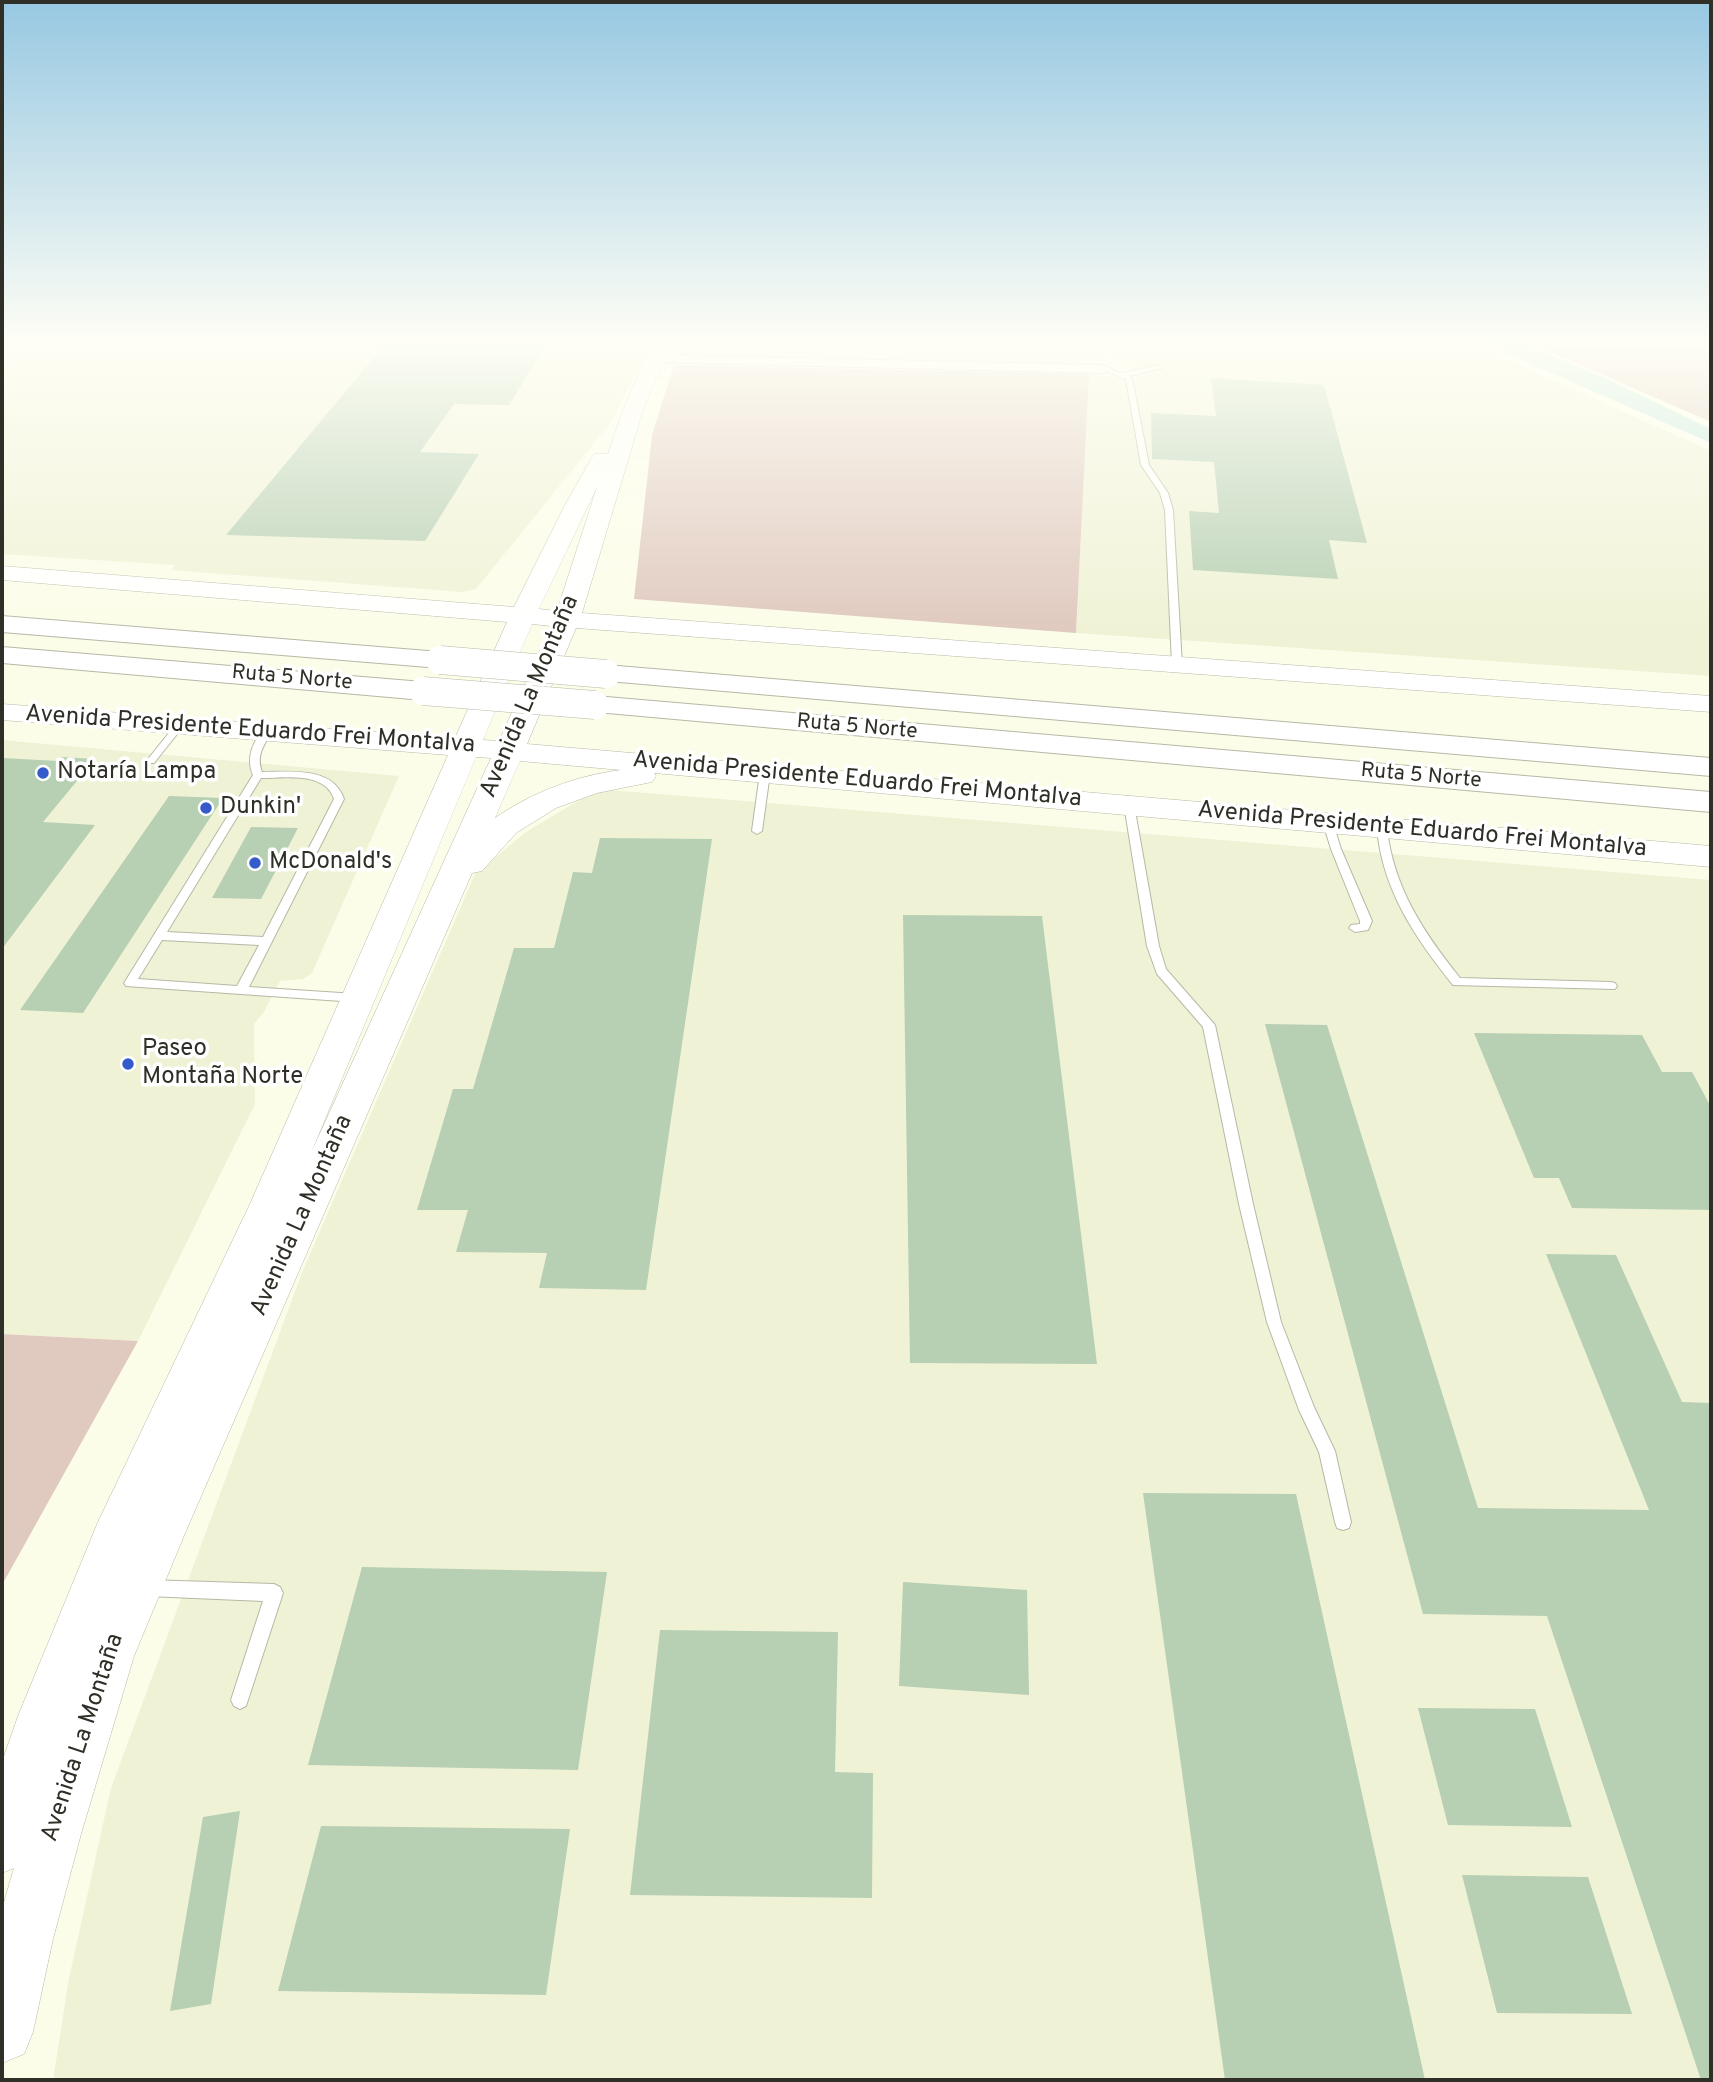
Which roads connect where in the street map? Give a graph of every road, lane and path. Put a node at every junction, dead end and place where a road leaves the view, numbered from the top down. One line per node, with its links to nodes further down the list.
1 (616, 438): 5 (main road, Avenida La Montaña)
2 (623, 438): 6 (main road, Avenida La Montaña)
3 (1140, 438): 9 (lane)
4 (2, 573): 5 (main road)
5 (523, 616): 6 (main road); 14 (main road, Avenida La Montaña)
6 (567, 619): 9 (main road); 15 (main road, Avenida La Montaña)
7 (2, 624): 17 (highway, Ruta 5 Norte, bridge)
8 (2, 654): 21 (highway, Ruta 5 Norte, bridge)
9 (1177, 665): 10 (main road)
10 (1711, 704)
11 (2, 712): 12 (main road, Avenida Presidente Eduardo Frei Montalva)
12 (179, 726): 13 (main road, Avenida Presidente Eduardo Frei Montalva); 16 (lane)
13 (266, 733): 14 (main road, Avenida Presidente Eduardo Frei Montalva); 20 (lane)
14 (466, 748): 15 (main road, Avenida Presidente Eduardo Frei Montalva); 33 (main road, Avenida La Montaña)
15 (510, 751): 18 (main road, Avenida Presidente Eduardo Frei Montalva); 27 (main road, Avenida La Montaña)
16 (151, 761)
17 (1711, 766)
18 (707, 768): 19 (main road, Avenida Presidente Eduardo Frei Montalva); 27 (main road)
19 (765, 773): 22 (main road, Avenida Presidente Eduardo Frei Montalva); 25 (lane)
20 (258, 775): 29 (lane); 30 (lane)
21 (1711, 803)
22 (1129, 805): 23 (main road, Avenida Presidente Eduardo Frei Montalva); 34 (lane)
23 (1328, 823): 24 (main road, Avenida Presidente Eduardo Frei Montalva); 28 (lane)
24 (1382, 828): 26 (main road, Avenida Presidente Eduardo Frei Montalva); 31 (lane)
25 (757, 831)
26 (1711, 857)
27 (441, 907): 35 (main road, Avenida La Montaña)
28 (1355, 928)
29 (159, 936): 30 (lane); 32 (lane)
30 (266, 941): 32 (lane)
31 (1611, 986)
32 (241, 990): 33 (lane)
33 (356, 998): 37 (main road, Avenida La Montaña)
34 (1343, 1522)
35 (136, 1588): 36 (lane); 38 (main road, Avenida La Montaña)
36 (240, 1700)
37 (2, 1844)
38 (2, 2032)

